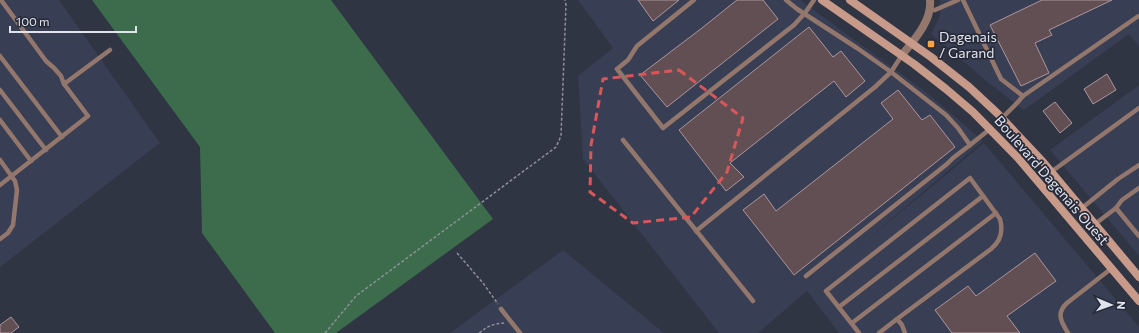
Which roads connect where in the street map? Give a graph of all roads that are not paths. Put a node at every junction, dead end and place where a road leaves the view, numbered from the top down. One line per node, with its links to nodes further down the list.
1 (0, 0): 18 (lane)
2 (694, 0): 11 (lane)
3 (786, 0): 11 (lane)
4 (814, 0): 11 (lane)
5 (822, 0): 15 (main road, Boulevard Dagenais Ouest)
6 (850, 0): 13 (main road, Boulevard Dagenais Ouest)
7 (930, 0): 10 (street)
8 (958, 0): 10 (lane)
9 (963, 0): 20 (lane)
10 (929, 10): 13 (street)
11 (805, 13): 17 (lane)
12 (1139, 16): 20 (lane)
13 (911, 43): 15 (street); 22 (main road, Boulevard Dagenais Ouest)
14 (110, 50): 18 (lane)
15 (902, 55): 17 (lane); 24 (main road, Boulevard Dagenais Ouest)
16 (0, 56): 25 (lane)
17 (891, 72): 27 (lane); 41 (lane)
18 (64, 84): 25 (lane)
19 (0, 90): 28 (lane)
20 (1023, 96): 22 (lane)
21 (1139, 108): 32 (lane)
22 (1002, 118): 32 (main road, Boulevard Dagenais Ouest)
23 (0, 120): 30 (lane)
24 (990, 129): 27 (lane); 44 (main road, Boulevard Dagenais Ouest)
25 (62, 137): 28 (lane)
26 (623, 140): 41 (lane)
27 (970, 145): 45 (lane)
28 (46, 150): 30 (lane)
29 (0, 160): 33 (lane)
30 (32, 161): 33 (lane)
31 (1139, 165): 37 (lane)
32 (1051, 172): 37 (main road, Boulevard Dagenais Ouest)
33 (12, 177): 34 (lane); 43 (lane)
34 (0, 185)
35 (1139, 188): 38 (lane)
36 (983, 196): 39 (lane); 49 (lane); 49 (lane)
37 (1082, 208): 40 (main road, Boulevard Dagenais Ouest)
38 (1116, 208): 40 (lane); 42 (lane)
39 (996, 213): 51 (lane); 52 (lane)
40 (1095, 224): 46 (main road, Boulevard Dagenais Ouest)
41 (696, 231): 47 (lane)
42 (1139, 236)
43 (0, 239)
44 (1112, 268): 48 (main road, Boulevard Dagenais Ouest); 57 (lane)
45 (806, 276)
46 (1139, 277)
47 (753, 301)
48 (1139, 301)
49 (839, 307): 52 (lane)
50 (501, 309): 53 (lane)
51 (898, 319): 55 (lane); 56 (lane)
52 (852, 324): 54 (lane)
53 (520, 333)
54 (859, 333)
55 (880, 333)
56 (905, 333)
57 (1068, 333)

